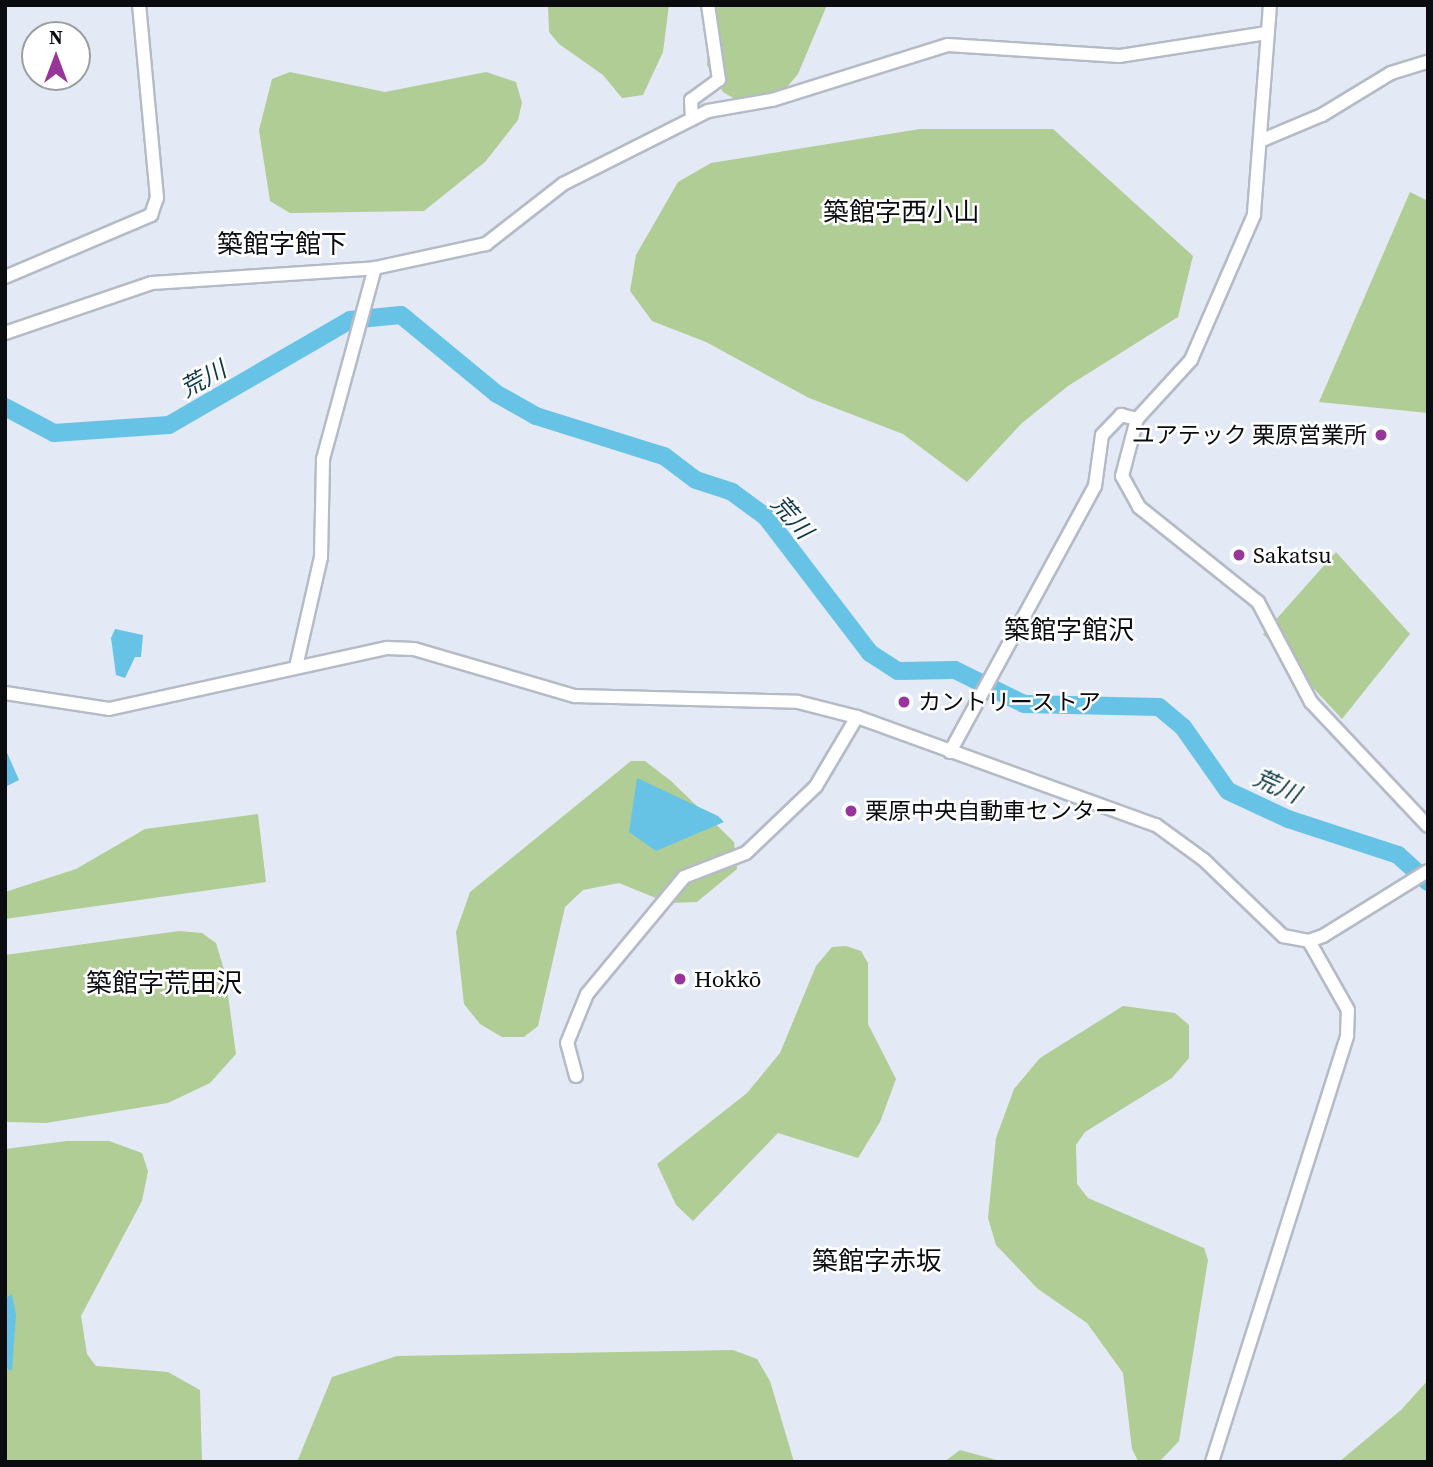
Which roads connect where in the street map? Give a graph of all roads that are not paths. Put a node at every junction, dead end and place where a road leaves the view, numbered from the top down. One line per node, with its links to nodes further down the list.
1 (139, 5): 9 (street)
2 (708, 5): 6 (street)
3 (1270, 5): 4 (street)
4 (1267, 33): 6 (street); 7 (street)
5 (1428, 62): 7 (street)
6 (692, 119): 8 (street)
7 (1260, 141): 11 (street)
8 (375, 268): 10 (street); 12 (street)
9 (5, 277)
10 (5, 332)
11 (1137, 419): 15 (street); 16 (street)
12 (296, 667): 13 (street); 14 (street)
13 (5, 693)
14 (857, 718): 15 (street); 19 (street)
15 (950, 752): 18 (street)
16 (1428, 826)
17 (1428, 871): 18 (street)
18 (1309, 942): 20 (street)
19 (576, 1076)
20 (1212, 1462)

